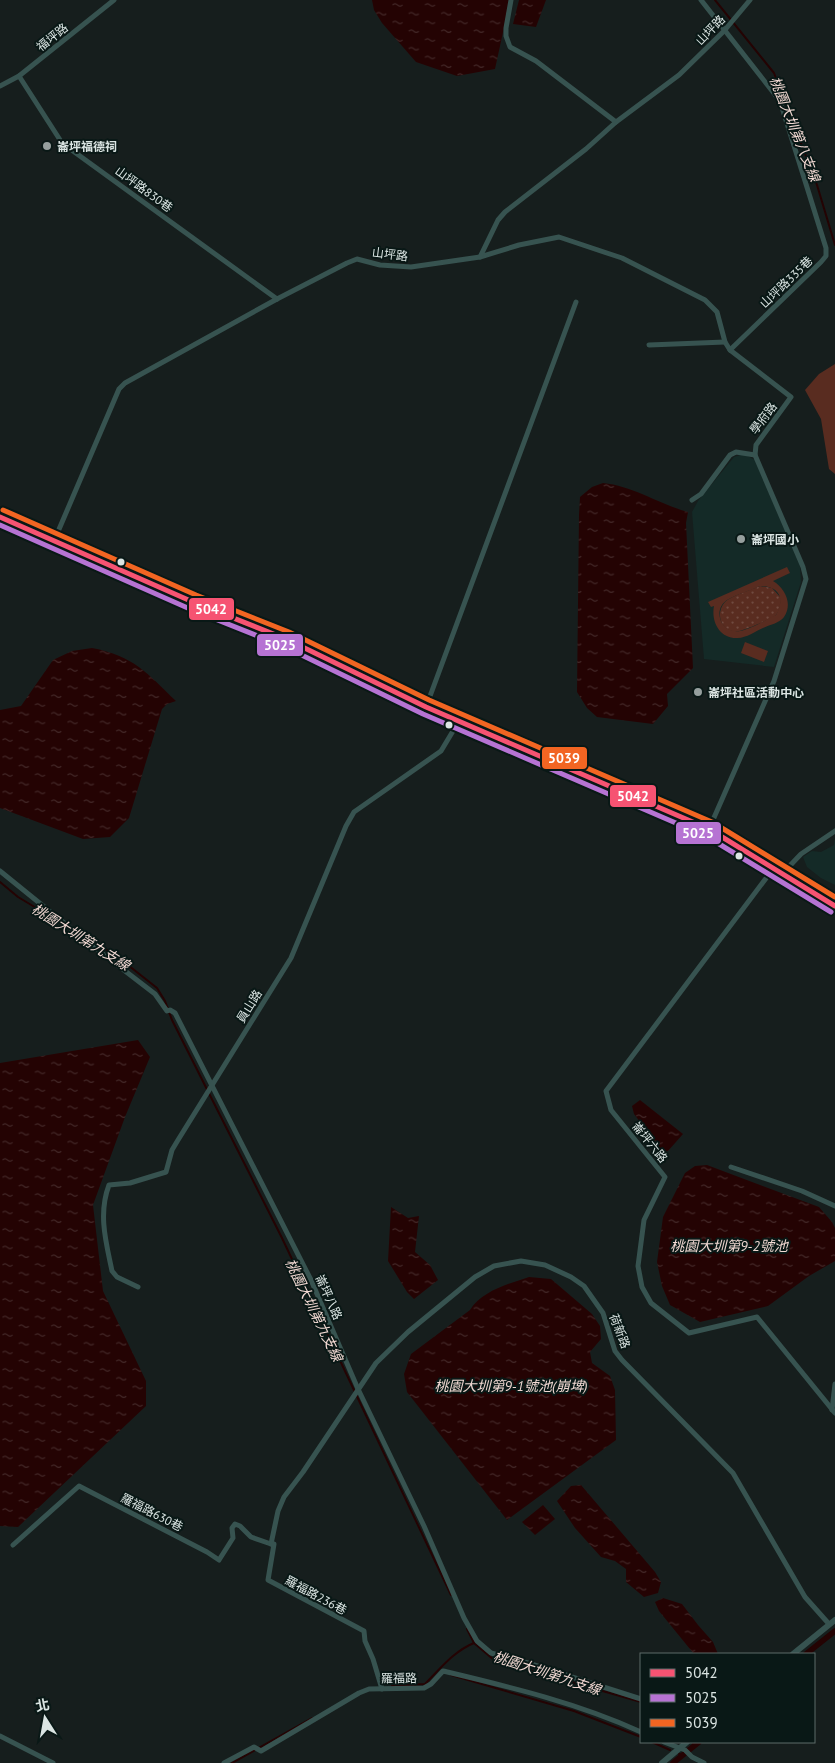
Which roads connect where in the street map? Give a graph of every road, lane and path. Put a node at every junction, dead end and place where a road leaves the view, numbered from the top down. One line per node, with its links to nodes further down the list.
1 (114, 0): 6 (street, 福坪路)
2 (512, 0): 8 (street)
3 (701, 0): 5 (street, 山坪路335巷)
4 (750, 0): 5 (street, 山坪路)
5 (724, 31): 8 (street, 山坪路); 14 (street, 山坪路335巷)
6 (19, 76): 7 (street, 福坪路); 10 (street, 山坪路830巷)
7 (0, 86)
8 (616, 122): 9 (street, 山坪路)
9 (480, 257): 10 (street, 山坪路); 12 (street, 學府路)
10 (277, 298): 18 (street, 山坪路)
11 (576, 302): 19 (street)
12 (725, 342): 13 (street); 14 (street, 學府路)
13 (649, 346)
14 (730, 350): 15 (street, 學府路)
15 (755, 454): 16 (street); 21 (street, 學府路)
16 (692, 500)
17 (0, 517): 18 (main road)
18 (54, 541): 19 (main road)
19 (426, 707): 20 (main road)
20 (460, 720): 21 (main road); 27 (street, 員山路)
21 (708, 830): 23 (main road)
22 (835, 831): 25 (street)
23 (773, 869): 25 (main road); 33 (street, 崙坪六路)
24 (0, 872): 27 (street, 崙坪八路)
25 (782, 874): 26 (main road)
26 (835, 906)
27 (212, 1087): 30 (street, 員山路); 32 (street, 崙坪八路)
28 (731, 1167): 29 (street)
29 (835, 1206)
30 (138, 1287)
31 (835, 1384): 33 (street, 崙坪六路)
32 (358, 1389): 34 (street, 羅福路236巷); 36 (street, 荷新路); 39 (street, 崙坪八路)
33 (834, 1411)
34 (271, 1544): 35 (street, 羅福路630巷); 38 (street, 羅福路236巷)
35 (13, 1545)
36 (832, 1622): 37 (street)
37 (794, 1653)
38 (382, 1689): 40 (street, 羅福路); 46 (street, 羅福路)
39 (640, 1699)
40 (640, 1732)
41 (0, 1736): 45 (street)
42 (666, 1743): 44 (street)
43 (686, 1743): 44 (street)
44 (682, 1750): 47 (street); 48 (street)
45 (53, 1763)
46 (224, 1763)
47 (662, 1763)
48 (704, 1763)

